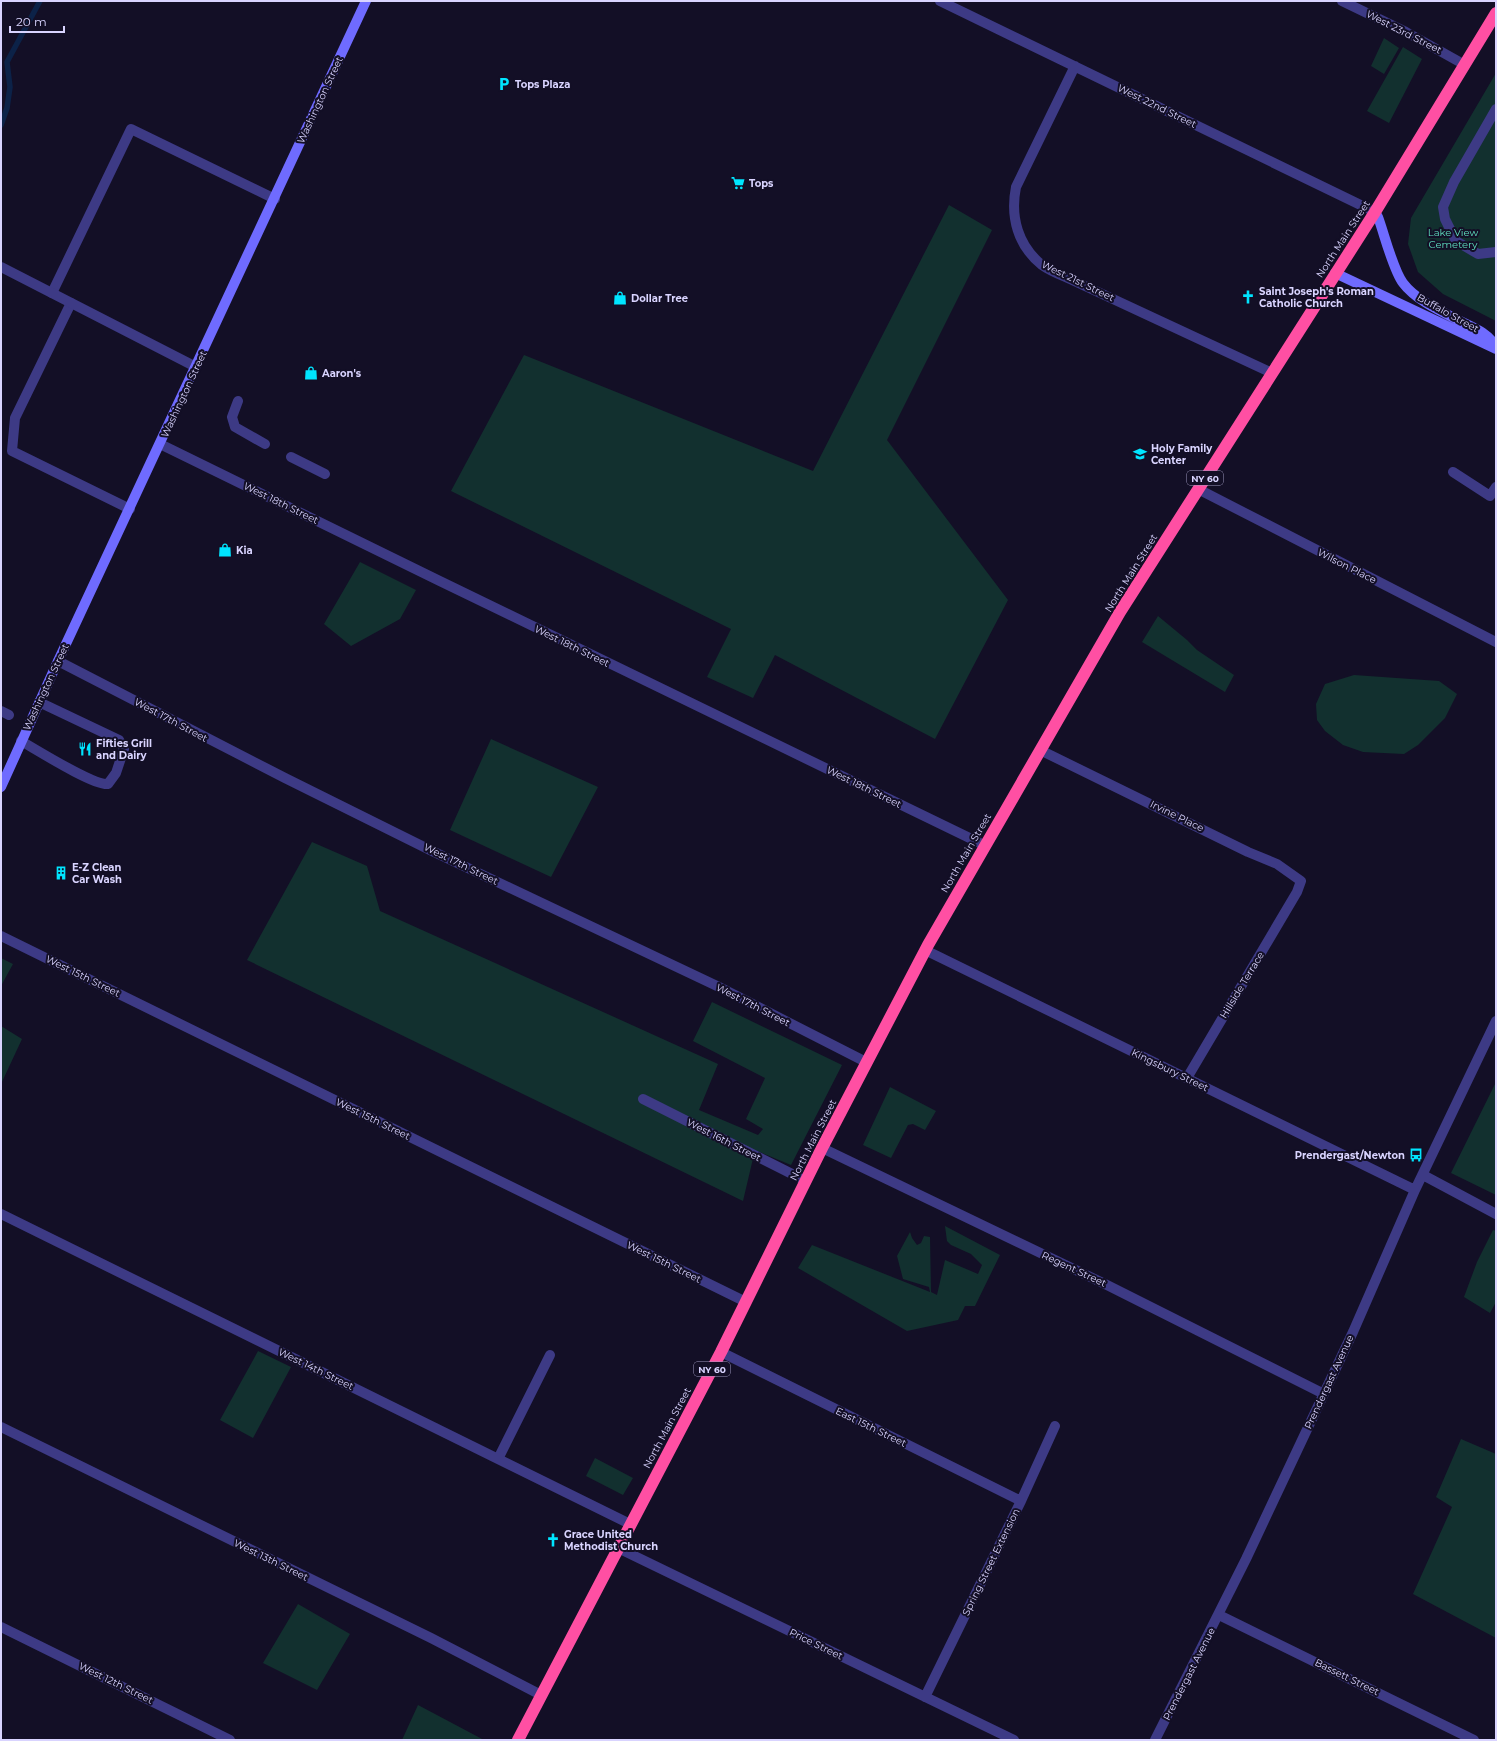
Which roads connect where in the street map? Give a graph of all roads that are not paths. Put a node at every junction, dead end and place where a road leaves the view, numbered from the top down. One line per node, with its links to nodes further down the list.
1 (366, 1): 8 (main road, Washington Street)
2 (940, 1): 6 (street, West 22nd Street)
3 (1342, 1): 5 (street, West 23rd Street)
4 (1496, 13): 5 (highway, North Main Street / NY 60)
5 (1465, 65): 9 (highway, North Main Street / NY 60)
6 (1075, 66): 9 (street, West 22nd Street); 18 (street, West 21st Street)
7 (1496, 109): 10 (street)
8 (275, 199): 13 (street); 17 (main road, Washington Street)
9 (1375, 212): 12 (highway, North Main Street / NY 60); 15 (main road, Buffalo Street)
10 (1496, 252)
11 (1, 267): 13 (street)
12 (1335, 273): 16 (main road, Buffalo Street); 18 (highway, North Main Street / NY 60)
13 (52, 293): 14 (street)
14 (71, 304): 17 (street); 27 (street)
15 (1496, 346)
16 (1496, 349)
17 (196, 367): 20 (main road, Washington Street)
18 (1272, 373): 26 (highway, North Main Street / NY 60)
19 (238, 401): 21 (street)
20 (160, 444): 27 (main road, Washington Street); 34 (street, West 18th Street)
21 (265, 444)
22 (291, 457): 24 (street)
23 (1453, 472): 25 (street)
24 (326, 474)
25 (1496, 486)
26 (1198, 489): 28 (street, Wilson Place); 32 (highway, North Main Street / NY 60)
27 (130, 509): 29 (main road, Washington Street)
28 (1496, 642)
29 (58, 661): 30 (main road, Washington Street); 39 (street, West 17th Street)
30 (39, 702): 31 (main road, Washington Street); 31 (street)
31 (21, 741): 33 (main road, Washington Street)
32 (1040, 750): 34 (highway, North Main Street / NY 60); 35 (street, Irvine Place)
33 (1, 787)
34 (984, 845): 37 (highway, North Main Street / NY 60)
35 (1297, 892): 40 (street, Hillside Terrace)
36 (1, 936): 48 (street, West 15th Street)
37 (925, 950): 39 (highway, North Main Street / NY 60); 40 (street, Kingsbury Street)
38 (1496, 1021): 43 (street, Prendergast Avenue)
39 (866, 1062): 42 (highway, North Main Street / NY 60)
40 (1187, 1078): 45 (street, Kingsbury Street)
41 (643, 1099): 44 (street, West 16th Street)
42 (822, 1148): 44 (highway, North Main Street / NY 60); 51 (street, Regent Street)
43 (1423, 1175): 45 (street, Prendergast Avenue); 47 (street)
44 (806, 1181): 48 (highway, North Main Street / NY 60)
45 (1416, 1190): 51 (street, Prendergast Avenue)
46 (1, 1214): 54 (street, West 14th Street)
47 (1496, 1214)
48 (746, 1302): 49 (highway, North Main Street / NY 60)
49 (721, 1352): 55 (street, East 15th Street); 56 (highway, North Main Street / NY 60)
50 (550, 1355): 54 (street)
51 (1324, 1394): 58 (street, Prendergast Avenue)
52 (1055, 1426): 55 (street, Spring Street Extension)
53 (1, 1427): 60 (street, West 13th Street)
54 (498, 1459): 56 (street, West 14th Street)
55 (1021, 1501): 61 (street, Spring Street Extension)
56 (630, 1524): 57 (highway, North Main Street / NY 60)
57 (618, 1548): 60 (highway, North Main Street / NY 60); 61 (street, Price Street)
58 (1219, 1615): 65 (street, Prendergast Avenue); 66 (street, Bassett Street)
59 (1, 1627): 62 (street, West 12th Street)
60 (541, 1695): 63 (highway, North Main Street / NY 60)
61 (925, 1697): 64 (street, Price Street)
62 (230, 1740)
63 (518, 1740)
64 (1014, 1740)
65 (1155, 1740)
66 (1474, 1740)

